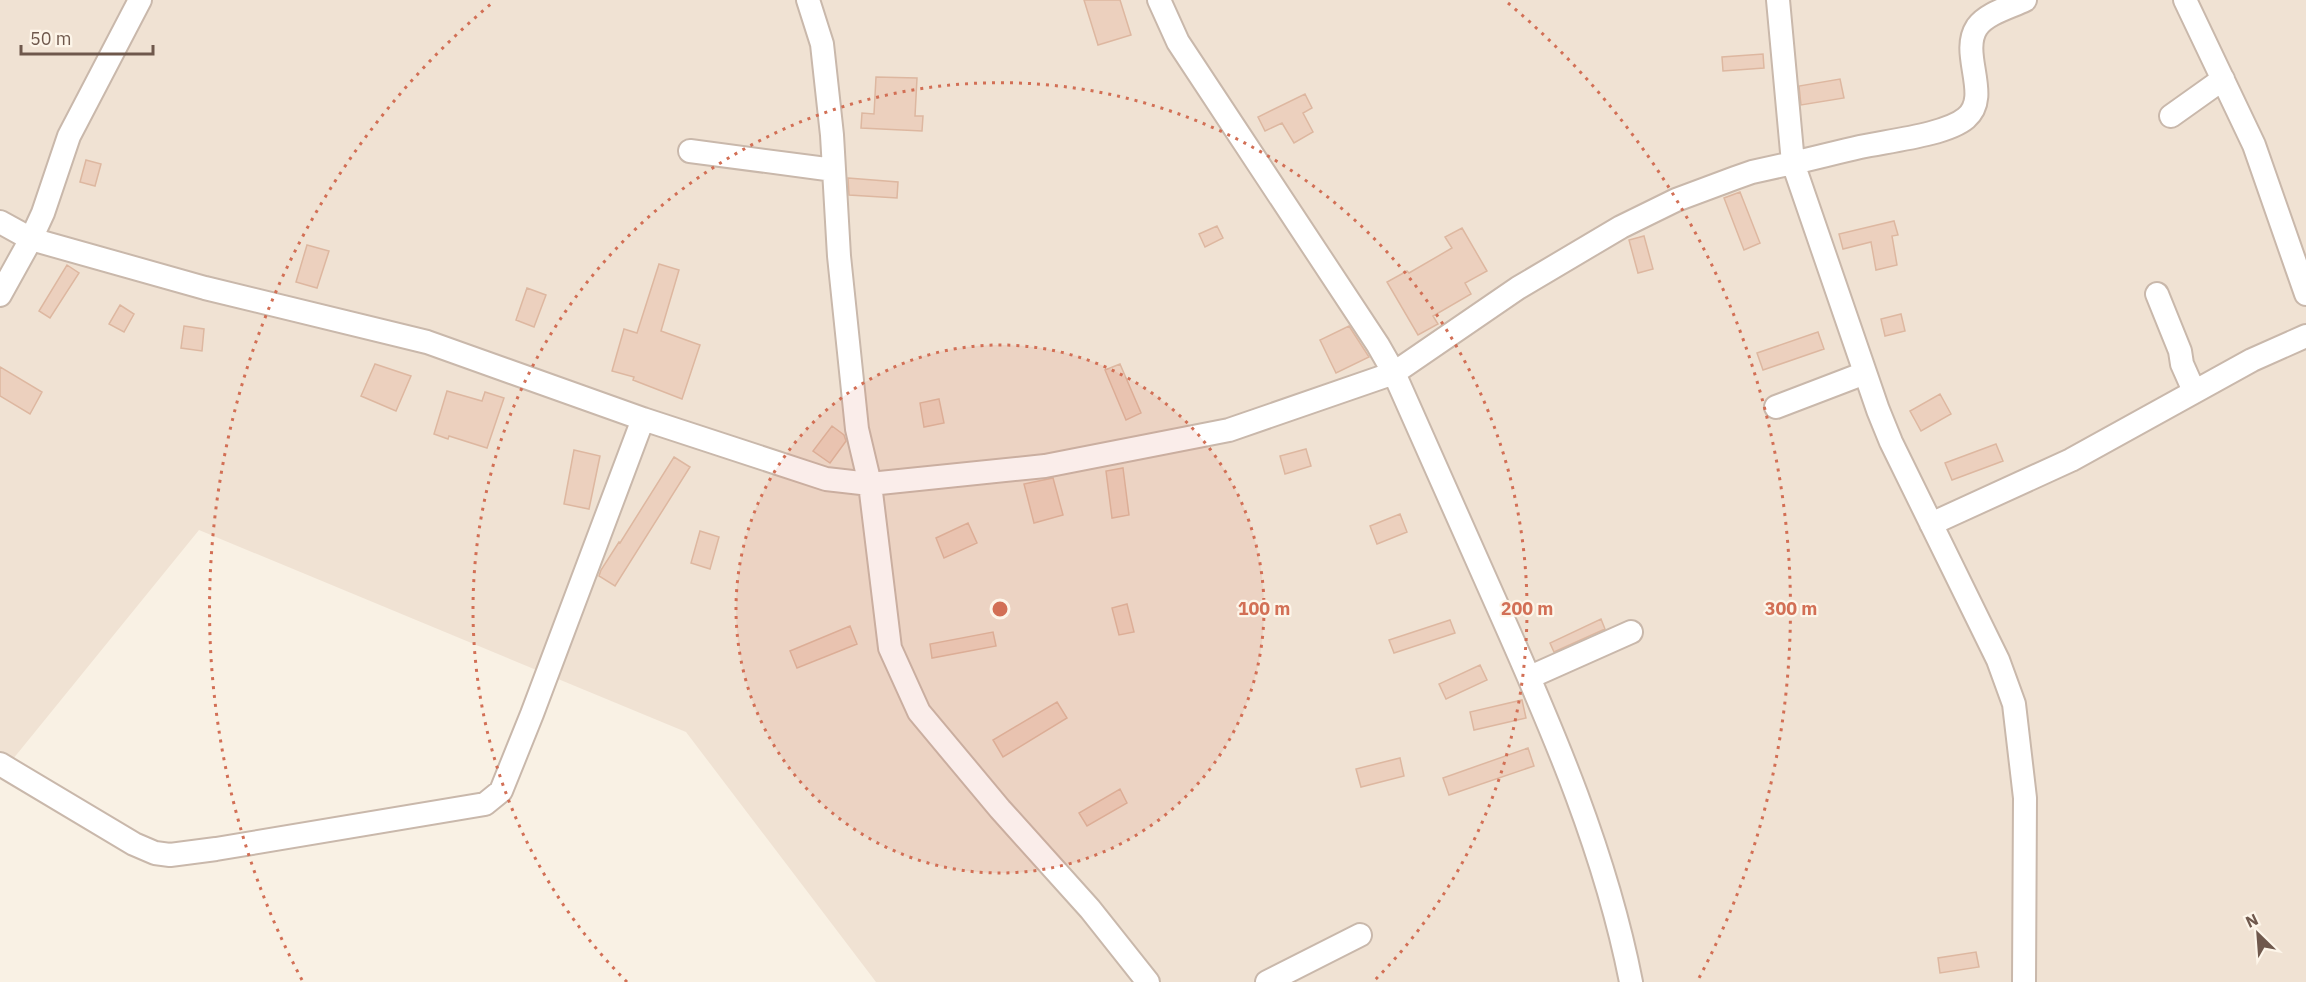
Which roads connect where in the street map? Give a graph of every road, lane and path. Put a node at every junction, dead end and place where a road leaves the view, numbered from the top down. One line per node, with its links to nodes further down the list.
1 (141, 0): 13 (street)
2 (808, 0): 11 (street)
3 (1159, 0): 18 (street)
4 (1778, 0): 10 (street)
5 (2025, 0): 10 (street)
6 (2185, 0): 7 (street)
7 (2223, 80): 8 (street); 15 (street)
8 (2171, 116)
9 (690, 151): 11 (street)
10 (1793, 163): 18 (street); 19 (street)
11 (834, 170): 23 (street)
12 (0, 222): 13 (street)
13 (31, 239): 16 (street); 22 (street)
14 (2157, 294): 20 (street)
15 (2306, 294)
16 (0, 295)
17 (2306, 336): 20 (street)
18 (1394, 373): 23 (street); 26 (street)
19 (1865, 373): 21 (street); 24 (street)
20 (2194, 391): 24 (street)
21 (1776, 407)
22 (643, 419): 23 (street); 27 (street)
23 (870, 484): 29 (street)
24 (1931, 524): 32 (street)
25 (1631, 632): 26 (street)
26 (1530, 677): 31 (street)
27 (0, 765)
28 (1360, 935): 30 (street)
29 (1148, 982)
30 (1267, 982)
31 (1631, 982)
32 (2024, 982)

